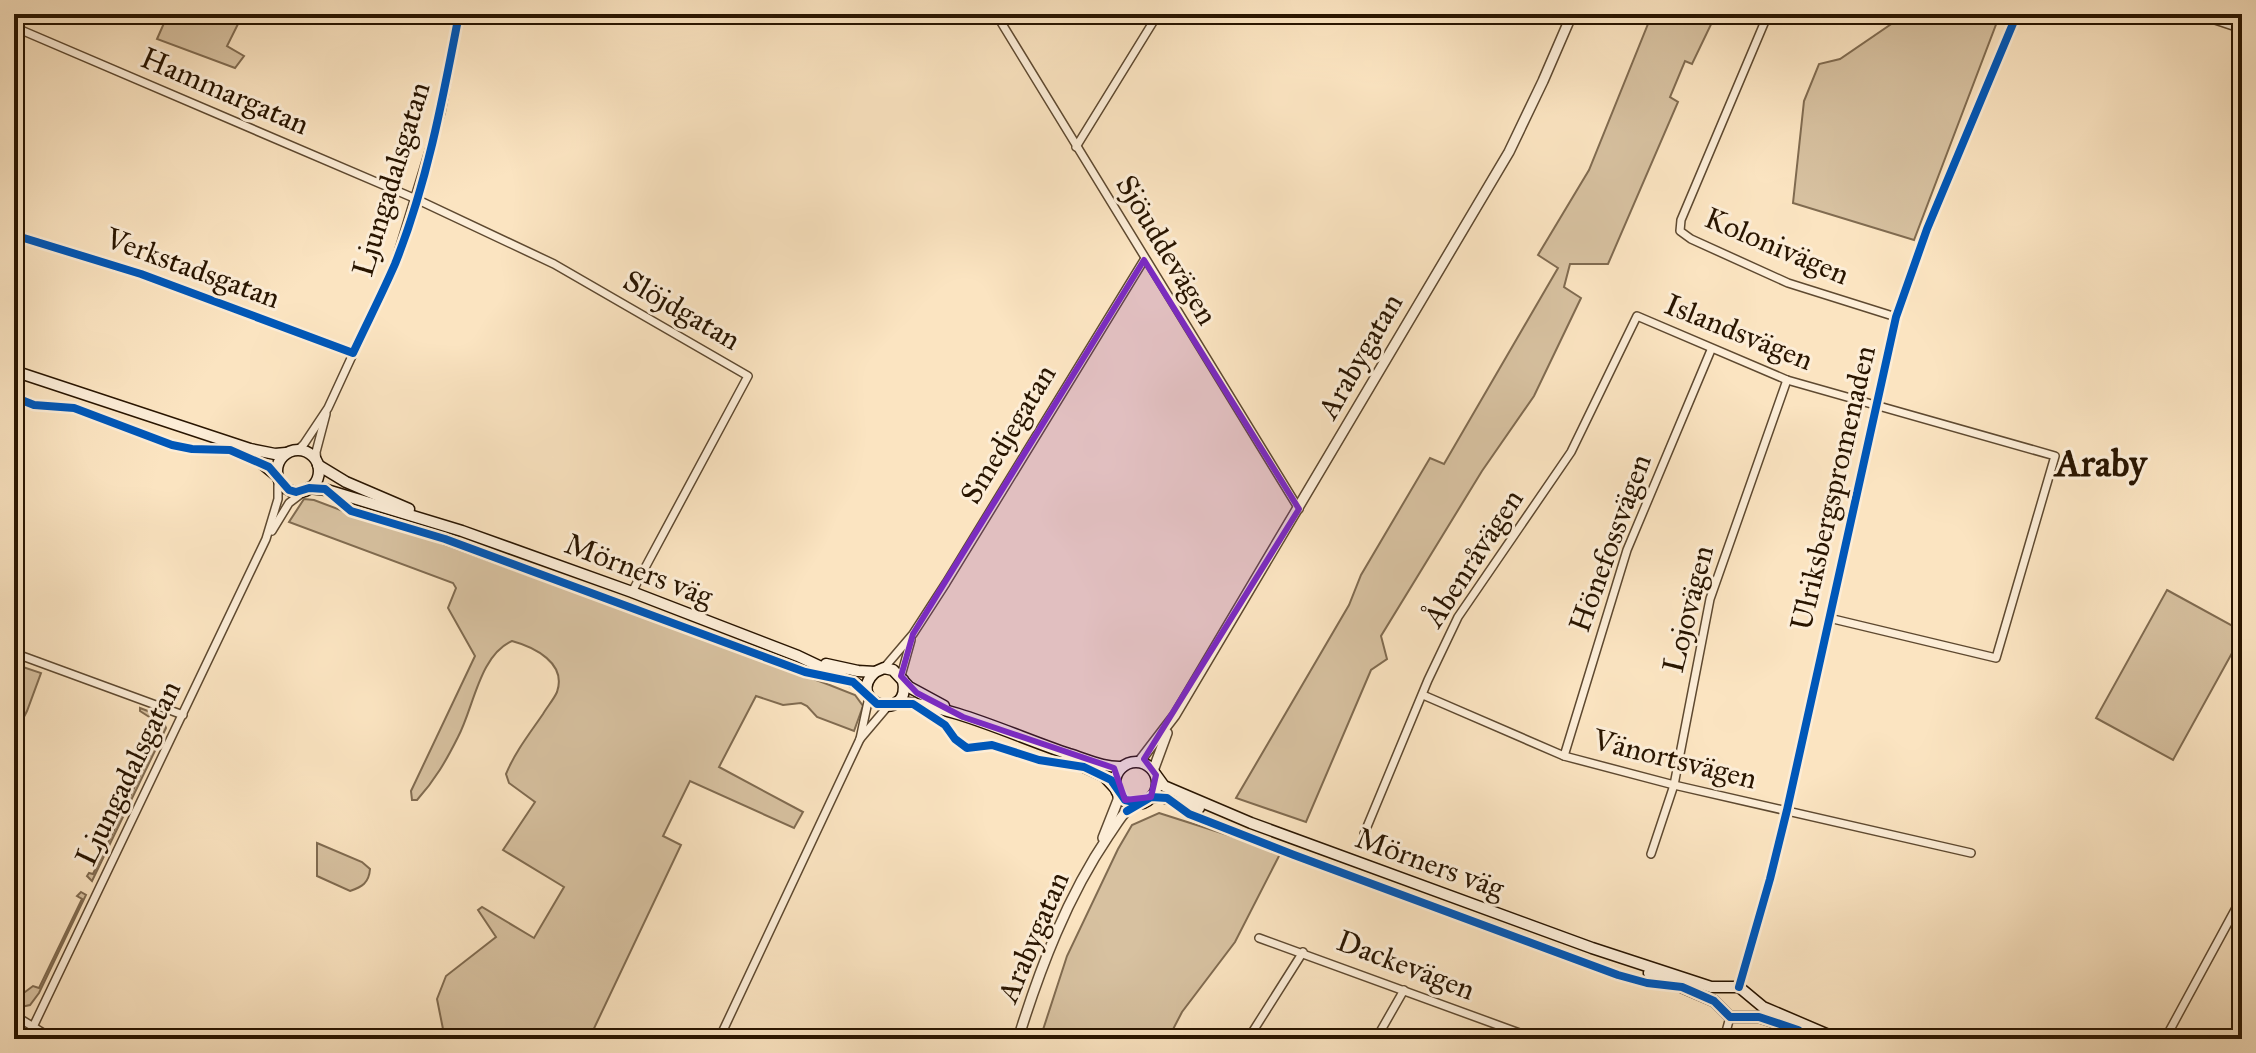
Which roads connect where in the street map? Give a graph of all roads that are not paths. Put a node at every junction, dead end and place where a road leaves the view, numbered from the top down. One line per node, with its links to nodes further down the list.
1 (459, 14): 11 (street, Ljungadalsgatan)
2 (996, 14): 10 (street, Sjöuddevägen)
3 (1158, 14): 10 (street)
4 (1572, 14): 28 (street, Arabygatan)
5 (1768, 14): 15 (street, Kolonivägen)
6 (2017, 14): 15 (street, Ulriksbergspromenaden)
7 (2197, 14): 9 (street)
8 (14, 27): 11 (street, Hammargatan)
9 (2242, 29)
10 (1076, 147): 13 (street, Sjöuddevägen)
11 (416, 199): 17 (street, Ljungadalsgatan); 31 (street, Slöjdgatan)
12 (14, 235): 17 (street, Verkstadsgatan)
13 (1144, 260): 28 (street, Sjöuddevägen); 33 (street, Smedjegatan)
14 (1637, 316): 16 (street, Islandsvägen); 38 (street, Åbenråvägen)
15 (1896, 317): 20 (street, Ulriksbergspromenaden)
16 (1711, 350): 19 (street, Islandsvägen); 46 (street, Hönefossvägen)
17 (353, 353): 21 (street, Ljungadalsgatan)
18 (14, 371): 22 (main road)
19 (1787, 380): 20 (street, Islandsvägen); 50 (street, Lojovägen)
20 (1876, 405): 32 (street, Ulriksbergspromenaden); 32 (street, Islandsvägen)
21 (328, 408): 23 (street, Ljungadalsgatan); 25 (street, Ljungadalsgatan)
22 (165, 421): 24 (main road); 26 (main road)
23 (298, 450): 24 (main road); 25 (main road)
24 (286, 453): 26 (main road)
25 (318, 464): 27 (main road); 29 (main road, Mörners väg)
26 (278, 478): 27 (main road); 30 (street, Ljungadalsgatan)
27 (308, 489): 29 (main road, Mörners väg); 30 (street, Ljungadalsgatan)
28 (1299, 509): 42 (street, Arabygatan)
29 (462, 531): 31 (main road, Mörners väg)
30 (266, 539): 41 (street, Ljungadalsgatan)
31 (632, 592): 35 (main road, Mörners väg)
32 (1829, 618): 54 (street, Ulriksbergspromenaden)
33 (913, 634): 36 (street, Smedjegatan); 37 (street, Smedjegatan)
34 (14, 653): 41 (street)
35 (798, 656): 36 (main road, Mörners väg); 39 (main road, Mörners väg)
36 (879, 670): 37 (main road); 39 (main road)
37 (902, 678): 40 (main road); 43 (main road)
38 (1423, 695): 46 (street, Vänortsvägen); 56 (street, Åbenråvägen)
39 (869, 696): 40 (main road); 45 (street)
40 (892, 704): 43 (main road); 45 (street)
41 (183, 715): 71 (street, Ljungadalsgatan)
42 (1175, 715): 47 (street, Arabygatan); 49 (street, Arabygatan)
43 (963, 717): 44 (main road)
44 (1021, 738): 48 (main road); 51 (main road)
45 (860, 739): 74 (street)
46 (1564, 756): 50 (street, Vänortsvägen)
47 (1139, 762): 48 (main road); 49 (main road)
48 (1122, 767): 51 (main road)
49 (1154, 773): 52 (main road); 55 (main road, Mörners väg)
50 (1674, 785): 54 (street, Vänortsvägen); 59 (street, Lojovägen)
51 (1117, 790): 53 (main road); 58 (street, Arabygatan)
52 (1151, 797): 53 (main road); 55 (main road, Mörners väg)
53 (1138, 803): 58 (street, Arabygatan)
54 (1787, 810): 57 (street, Vänortsvägen); 64 (street, Ulriksbergspromenaden)
55 (1251, 823): 62 (main road, Mörners väg)
56 (1364, 834)
57 (1971, 853)
58 (1096, 854): 75 (street, Arabygatan)
59 (1651, 854)
60 (2242, 897): 81 (street)
61 (1259, 938): 63 (street, Dackevägen)
62 (1592, 948): 65 (main road, Mörners väg); 68 (main road, Mörners väg)
63 (1303, 952): 66 (street, Dackevägen); 76 (street)
64 (1739, 987): 65 (main road); 67 (main road)
65 (1726, 988): 68 (main road)
66 (1404, 990): 72 (street, Dackevägen); 77 (street)
67 (1749, 997): 70 (main road); 80 (main road)
68 (1719, 1005): 70 (main road)
69 (14, 1015): 71 (street)
70 (1736, 1016): 78 (street); 79 (main road)
71 (33, 1027): 73 (street)
72 (1530, 1038)
73 (53, 1039)
74 (719, 1039)
75 (1018, 1039)
76 (1248, 1039)
77 (1376, 1039)
78 (1724, 1039)
79 (1826, 1039)
80 (1838, 1039)
81 (2165, 1039)

